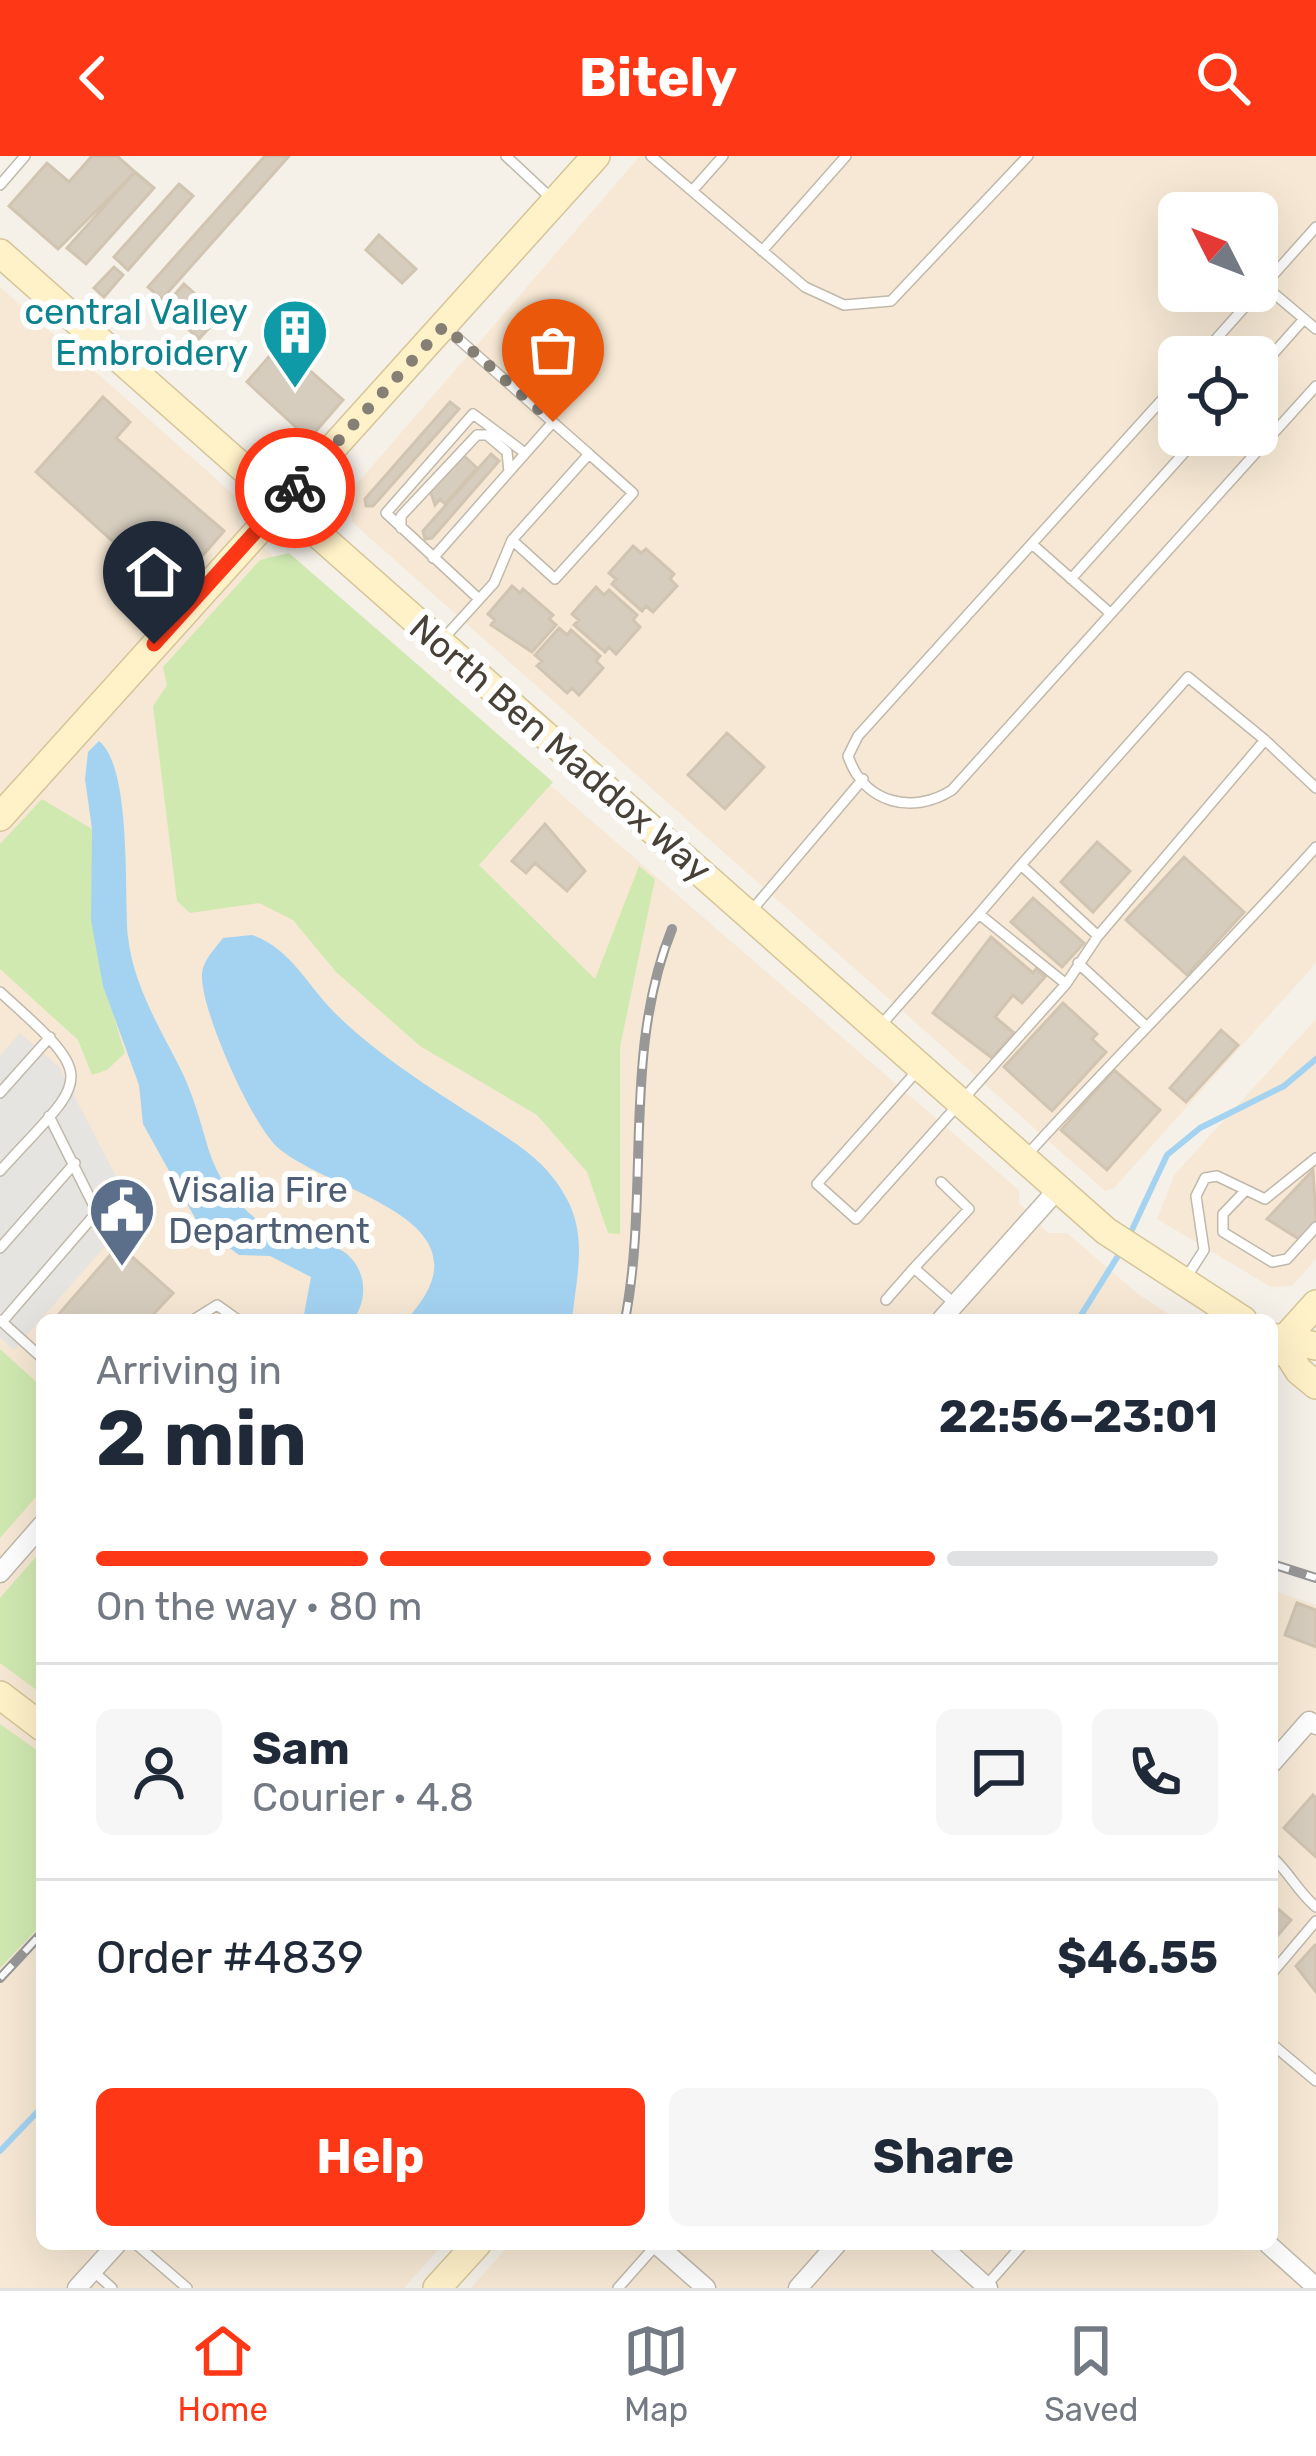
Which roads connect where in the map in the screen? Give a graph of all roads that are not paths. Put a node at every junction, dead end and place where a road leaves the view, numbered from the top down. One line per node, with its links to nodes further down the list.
1 (26, 156): 8 (lane)
2 (506, 156): 10 (lane)
3 (596, 156): 10 (main road)
4 (651, 156): 9 (lane)
5 (723, 156): 9 (lane)
6 (846, 156): 12 (lane)
7 (1028, 156): 12 (lane)
8 (0, 185)
9 (692, 191): 12 (lane)
10 (556, 202): 18 (main road)
11 (1316, 227): 14 (lane)
12 (762, 250)
13 (5, 267): 29 (main road, North Ben Maddox Way)
14 (1278, 271)
15 (1278, 297): 17 (lane)
16 (1241, 312): 20 (lane)
17 (1304, 319): 19 (lane); 21 (lane)
18 (444, 326): 24 (lane); 29 (main road)
19 (1316, 329)
20 (1219, 336)
21 (1278, 348)
22 (1316, 386): 36 (lane)
23 (1158, 404): 32 (lane)
24 (553, 422): 25 (lane); 26 (lane)
25 (525, 453): 28 (lane); 30 (lane)
26 (589, 454): 31 (lane); 31 (lane)
27 (1181, 456): 34 (lane)
28 (509, 472): 30 (lane); 33 (lane)
29 (282, 502): 37 (main road, North Ben Maddox Way); 41 (main road)
30 (402, 531): 33 (lane)
31 (512, 540): 35 (lane)
32 (1032, 544): 34 (lane); 39 (lane)
33 (433, 558): 35 (lane)
34 (1071, 579): 36 (lane)
35 (479, 599): 37 (lane)
36 (1111, 613): 39 (lane)
37 (440, 642): 44 (main road, North Ben Maddox Way)
38 (1265, 740): 40 (lane); 43 (lane); 46 (lane)
39 (863, 779): 44 (lane)
40 (1316, 788)
41 (0, 818)
42 (1316, 847): 50 (lane)
43 (1021, 865): 45 (lane); 46 (lane)
44 (749, 914): 51 (main road, North Ben Maddox Way)
45 (979, 914): 48 (lane); 51 (lane)
46 (1098, 936): 47 (lane)
47 (1078, 963): 48 (lane); 50 (lane)
48 (1066, 985): 55 (lane)
49 (0, 992): 52 (lane)
50 (1147, 1028): 58 (lane)
51 (878, 1029): 53 (main road, North Ben Maddox Way)
52 (50, 1037): 54 (lane); 56 (lane)
53 (921, 1066): 55 (main road, North Ben Maddox Way); 55 (lane)
54 (0, 1093)
55 (962, 1104): 58 (main road, North Ben Maddox Way)
56 (50, 1116): 59 (lane); 60 (lane)
57 (1316, 1158): 63 (lane)
58 (1024, 1159): 62 (main road, North Ben Maddox Way)
59 (75, 1163): 65 (lane); 75 (lane)
60 (0, 1171)
61 (941, 1182): 66 (lane)
62 (1058, 1189): 67 (main road, North Ben Maddox Way); 69 (street)
63 (1246, 1190): 64 (lane); 67 (lane)
64 (1316, 1227)
65 (0, 1248)
66 (914, 1268): 68 (lane); 69 (lane)
67 (1183, 1284): 74 (main road, North Ben Maddox Way)
68 (886, 1300)
69 (956, 1304): 73 (street)
70 (1316, 1304): 76 (main road)
71 (203, 1314): 72 (lane)
72 (230, 1314)
73 (947, 1314)
74 (1233, 1314)
75 (1, 1321): 80 (lane)
76 (1278, 1341)
77 (1278, 1344): 78 (main road)
78 (1316, 1346)
79 (1278, 1347): 81 (main road)
80 (36, 1353)
81 (1316, 1384)
82 (36, 1532): 83 (street)
83 (0, 1573)
84 (0, 1695): 85 (main road)
85 (36, 1722)
86 (1313, 1723): 87 (street)
87 (1278, 1757)
88 (1278, 1863): 89 (lane)
89 (1316, 1907)
90 (1316, 1921): 91 (lane)
91 (1278, 1966)
92 (1278, 2049): 93 (lane)
93 (1316, 2081)
94 (112, 2250): 103 (street)
95 (143, 2250): 108 (lane)
96 (472, 2250): 109 (main road)
97 (652, 2250): 110 (lane)
98 (664, 2250): 111 (street)
99 (832, 2250): 112 (street)
100 (946, 2250): 104 (street)
101 (1018, 2250): 104 (lane)
102 (1275, 2250): 105 (street)
103 (93, 2271): 106 (street); 107 (lane)
104 (987, 2287)
105 (1316, 2287)
106 (77, 2288)
107 (112, 2288)
108 (187, 2288)
109 (437, 2288)
110 (618, 2288)
111 (706, 2288)
112 (798, 2288)

